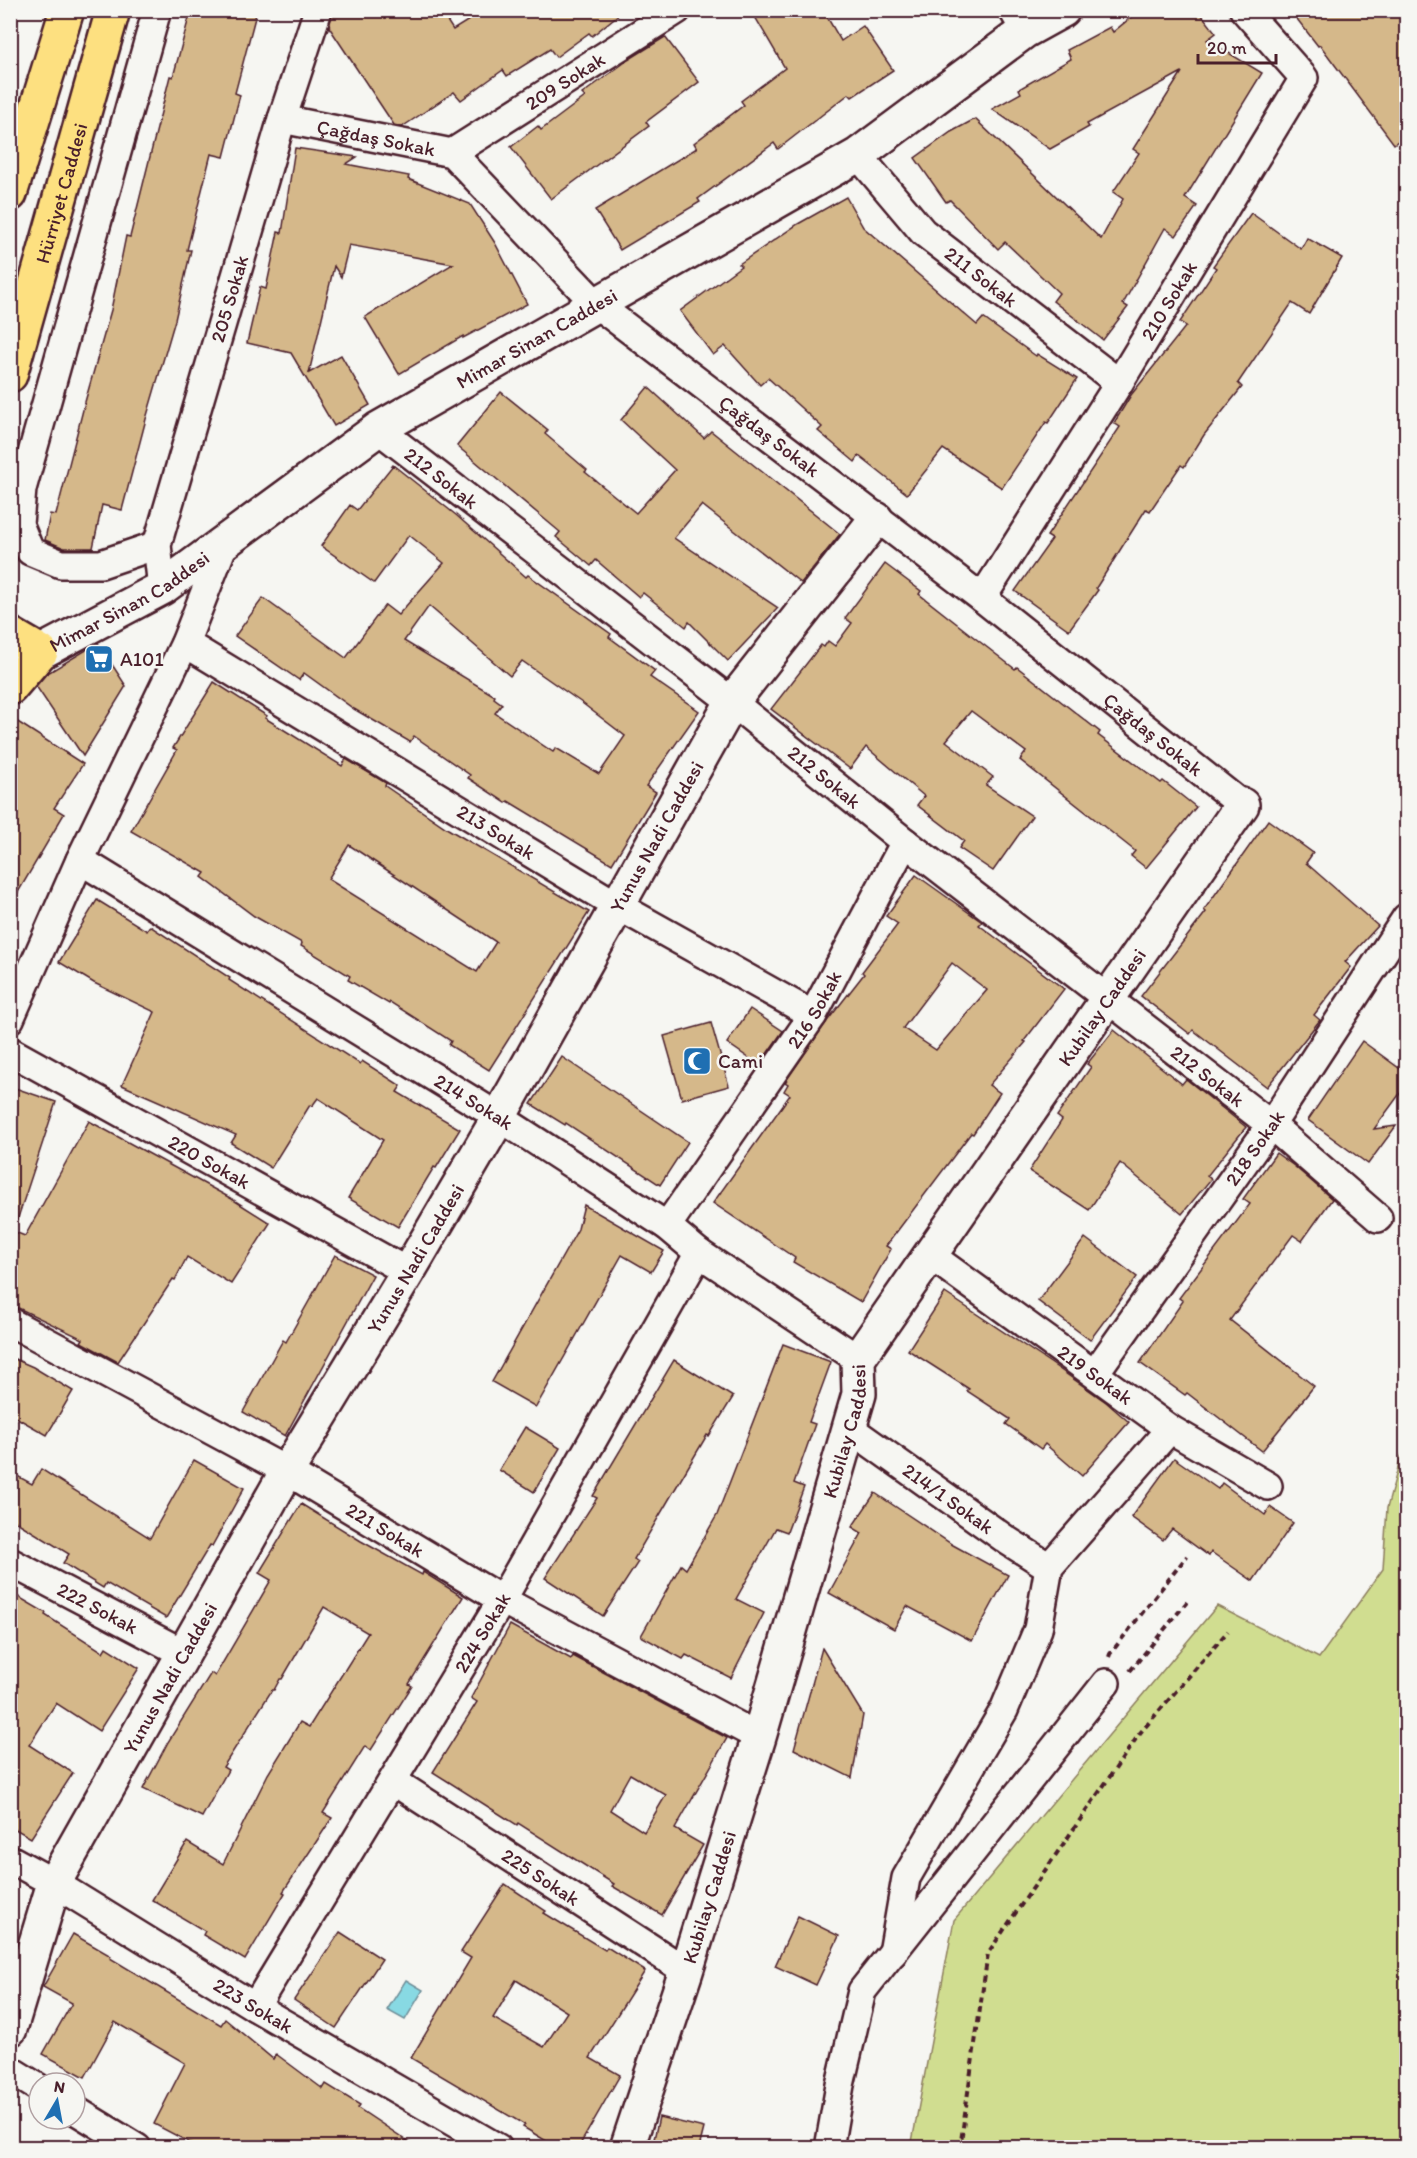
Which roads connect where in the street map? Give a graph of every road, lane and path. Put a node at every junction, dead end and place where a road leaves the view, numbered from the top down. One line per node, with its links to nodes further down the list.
1 (66, 10): 12 (highway)
2 (113, 10): 14 (highway, Hürriyet Caddesi)
3 (157, 10): 19 (street)
4 (318, 10): 9 (street, 205 Sokak)
5 (677, 10): 10 (street, 209 Sokak)
6 (1063, 10): 8 (street, Mimar Sinan Caddesi)
7 (1244, 10): 15 (street, 210 Sokak)
8 (1019, 21): 11 (street, Mimar Sinan Caddesi)
9 (282, 119): 10 (street, Çağdaş Sokak); 19 (street, 205 Sokak)
10 (452, 153): 13 (street, Çağdaş Sokak)
11 (858, 155): 13 (street, Mimar Sinan Caddesi); 15 (street, 211 Sokak)
12 (10, 194)
13 (596, 304): 16 (street, Mimar Sinan Caddesi); 17 (street, Çağdaş Sokak)
14 (10, 375)
15 (1119, 383): 21 (street, 210 Sokak)
16 (378, 429): 18 (street, Mimar Sinan Caddesi); 27 (street, 212 Sokak)
17 (876, 519): 21 (street, Çağdaş Sokak); 27 (street, Yunus Nadi Caddesi)
18 (225, 541): 20 (street, Mimar Sinan Caddesi); 23 (street)
19 (158, 545): 20 (street, 205 Sokak)
20 (162, 588): 24 (street, Mimar Sinan Caddesi)
21 (982, 598): 28 (street, Çağdaş Sokak)
22 (10, 634): 24 (highway)
23 (185, 643): 30 (street); 31 (street, 213 Sokak)
24 (40, 652): 25 (street, Mimar Sinan Caddesi); 26 (highway)
25 (10, 665)
26 (10, 688)
27 (732, 702): 29 (street, 212 Sokak); 31 (street, Yunus Nadi Caddesi)
28 (1242, 805): 33 (street, Kubilay Caddesi)
29 (905, 842): 33 (street, 212 Sokak); 34 (street, 216 Sokak)
30 (80, 860): 35 (street); 37 (street, 214 Sokak)
31 (618, 906): 34 (street, 213 Sokak); 37 (street, Yunus Nadi Caddesi)
32 (1407, 918): 38 (street, 218 Sokak)
33 (1107, 998): 38 (street, 212 Sokak); 42 (street, Kubilay Caddesi)
34 (813, 1015): 40 (street, 216 Sokak)
35 (10, 1019)
36 (10, 1051): 43 (street, 220 Sokak)
37 (499, 1117): 40 (street, 214 Sokak); 43 (street, Yunus Nadi Caddesi)
38 (1271, 1125): 39 (street, 212 Sokak); 46 (street, 218 Sokak)
39 (1378, 1218)
40 (667, 1226): 41 (street, 214 Sokak)
41 (699, 1253): 45 (street, 214 Sokak); 54 (street, 224 Sokak)
42 (930, 1255): 45 (street, Kubilay Caddesi); 46 (street, 219 Sokak)
43 (408, 1272): 49 (street, Yunus Nadi Caddesi)
44 (10, 1322): 49 (street, 221 Sokak)
45 (858, 1359): 47 (street, Kubilay Caddesi)
46 (1095, 1373): 48 (street, 219 Sokak)
47 (848, 1427): 53 (street, 214/1 Sokak); 59 (street, Kubilay Caddesi)
48 (1170, 1429): 50 (street, 219 Sokak); 53 (street)
49 (287, 1471): 54 (street, 221 Sokak); 57 (street, Yunus Nadi Caddesi)
50 (1268, 1486)
51 (1187, 1556): 58 (path)
52 (10, 1562): 57 (street, 222 Sokak)
53 (1049, 1567): 63 (street)
54 (502, 1600): 59 (street, 221 Sokak); 60 (street, 224 Sokak)
55 (1187, 1602): 58 (path)
56 (1227, 1631): 74 (path)
57 (185, 1654): 62 (street, Yunus Nadi Caddesi)
58 (1106, 1683): 63 (street)
59 (759, 1737): 64 (street, Kubilay Caddesi)
60 (393, 1781): 64 (street, 225 Sokak); 65 (street, 224 Sokak)
61 (10, 1859): 62 (street, 223 Sokak)
62 (54, 1883): 65 (street, 223 Sokak); 66 (street, Yunus Nadi Caddesi)
63 (893, 1953): 73 (street)
64 (686, 1971): 72 (street, Kubilay Caddesi)
65 (255, 2007): 71 (street, 223 Sokak)
66 (10, 2029)
67 (10, 2070): 68 (street)
68 (27, 2081)
69 (87, 2117): 70 (street)
70 (137, 2148)
71 (498, 2148)
72 (627, 2148)
73 (829, 2148)
74 (960, 2148)

